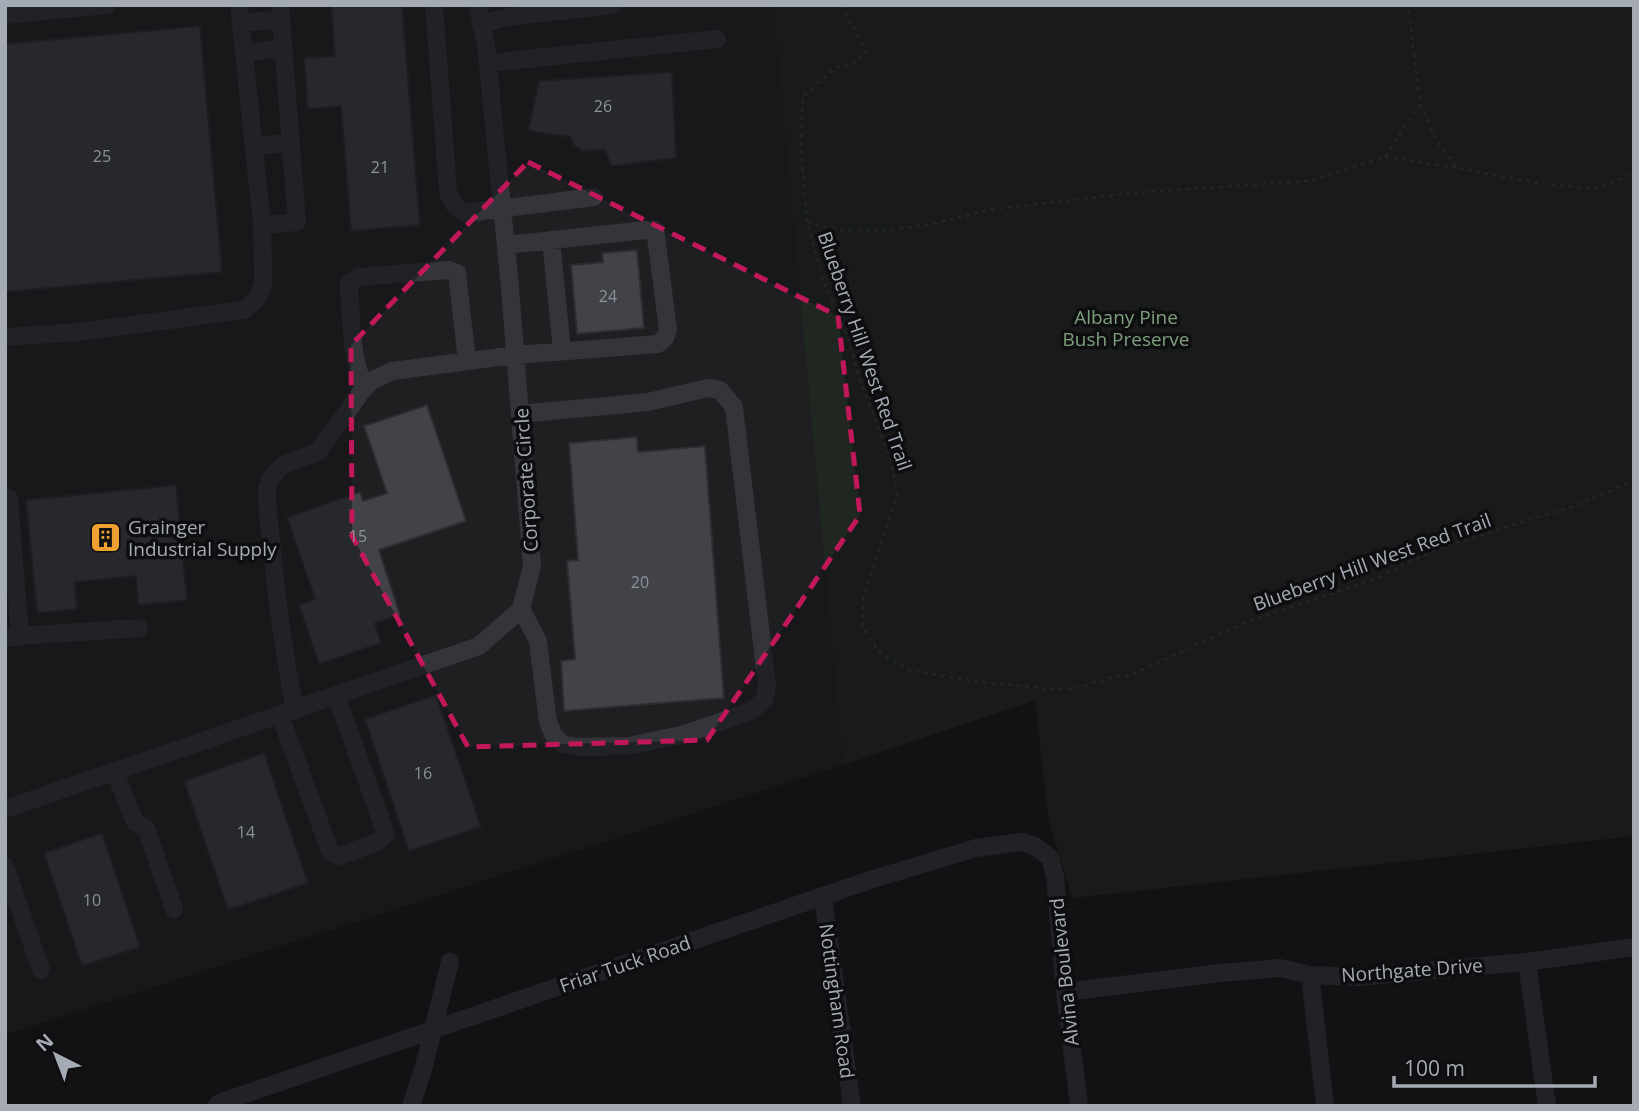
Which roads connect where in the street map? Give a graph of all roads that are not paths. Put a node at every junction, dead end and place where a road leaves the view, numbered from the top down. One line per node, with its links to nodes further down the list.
1 (107, 5): 8 (street)
2 (434, 5): 17 (street)
3 (477, 5): 9 (street, Corporate Circle)
4 (612, 5): 5 (street)
5 (541, 10): 9 (street)
6 (281, 12): 7 (street); 11 (street)
7 (240, 14): 12 (street)
8 (5, 15)
9 (481, 24): 13 (street, Corporate Circle)
10 (717, 39): 13 (street)
11 (283, 48): 12 (street); 14 (street)
12 (244, 53): 15 (street)
13 (488, 64): 17 (street, Corporate Circle)
14 (291, 143): 15 (street); 18 (street)
15 (254, 146): 18 (street)
16 (594, 197): 17 (street)
17 (502, 208): 20 (street, Corporate Circle)
18 (262, 225): 21 (street)
19 (551, 240): 20 (street); 22 (street); 22 (street)
20 (506, 245): 23 (street, Corporate Circle)
21 (5, 337)
22 (562, 351): 23 (street)
23 (516, 355): 24 (street); 26 (street, Corporate Circle)
24 (467, 361): 25 (street); 25 (street)
25 (366, 387): 32 (street)
26 (520, 414): 28 (street, Corporate Circle); 28 (street)
27 (5, 498): 30 (street)
28 (521, 609): 31 (street)
29 (139, 628): 30 (street)
30 (13, 637)
31 (336, 695): 32 (street); 32 (street)
32 (288, 712): 33 (street)
33 (115, 772): 34 (street); 38 (street)
34 (5, 809)
35 (1035, 846): 37 (street, Friar Tuck Road); 44 (street, Alvina Boulevard)
36 (5, 866): 42 (street)
37 (823, 897): 45 (street, Friar Tuck Road); 48 (street, Nottingham Road)
38 (174, 909)
39 (1634, 947): 41 (street, Northgate Drive)
40 (450, 962): 45 (street)
41 (1527, 962): 43 (street, Northgate Drive); 51 (street)
42 (41, 970)
43 (1310, 975): 44 (street, Northgate Drive); 50 (street)
44 (1065, 992): 49 (street, Alvina Boulevard)
45 (433, 1029): 46 (street, Friar Tuck Road); 47 (street)
46 (218, 1104)
47 (411, 1106)
48 (852, 1106)
49 (1079, 1106)
50 (1325, 1106)
51 (1547, 1106)

